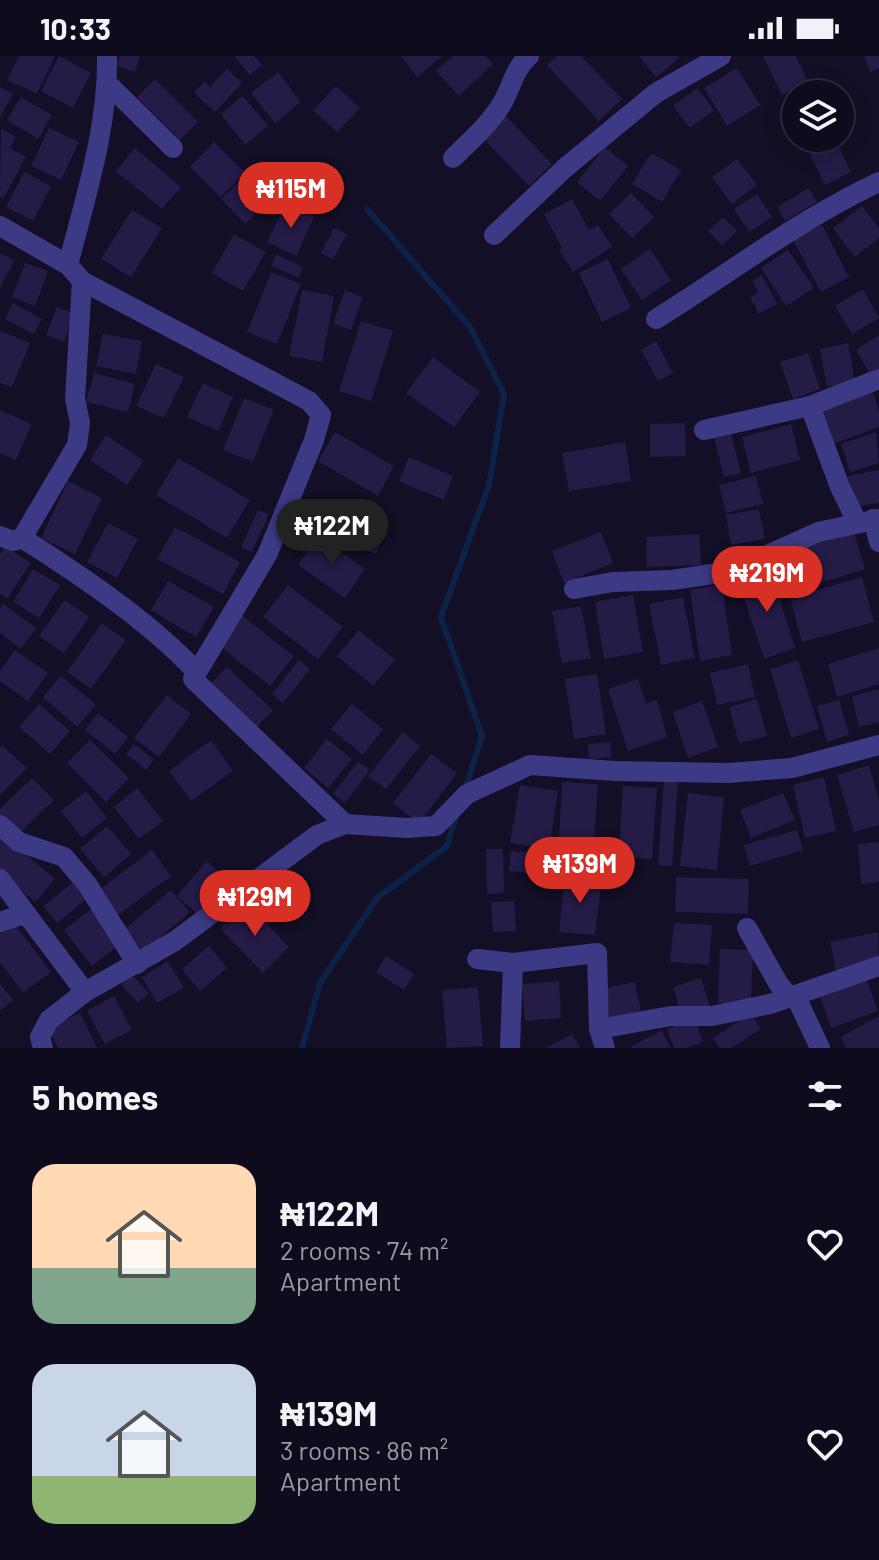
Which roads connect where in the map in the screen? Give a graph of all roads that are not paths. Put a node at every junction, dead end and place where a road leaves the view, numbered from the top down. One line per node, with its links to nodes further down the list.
1 (107, 56): 4 (street)
2 (529, 56): 6 (street)
3 (721, 56): 9 (street)
4 (107, 83): 5 (street); 10 (street)
5 (173, 148)
6 (453, 158)
7 (879, 182): 12 (street)
8 (0, 226): 10 (street)
9 (494, 235)
10 (68, 265): 11 (street)
11 (82, 281): 18 (street); 21 (street)
12 (656, 319)
13 (879, 379): 14 (street)
14 (810, 406): 15 (street); 16 (street)
15 (704, 430)
16 (870, 520): 19 (street); 20 (street)
17 (0, 536): 18 (street)
18 (22, 538): 21 (street)
19 (879, 542)
20 (574, 589)
21 (196, 671): 23 (street)
22 (879, 745): 24 (street)
23 (307, 790): 24 (street); 26 (street)
24 (345, 824): 26 (street)
25 (0, 825): 33 (street)
26 (317, 835): 33 (street)
27 (0, 879): 28 (street)
28 (24, 914): 29 (street); 35 (street)
29 (0, 922)
30 (747, 928): 36 (street)
31 (477, 959): 32 (street)
32 (513, 963): 37 (street); 39 (street)
33 (137, 964): 35 (street)
34 (879, 966): 36 (street)
35 (85, 992): 38 (street)
36 (792, 996): 37 (street); 40 (street)
37 (602, 1038)
38 (43, 1048)
39 (510, 1048)
40 (820, 1048)

